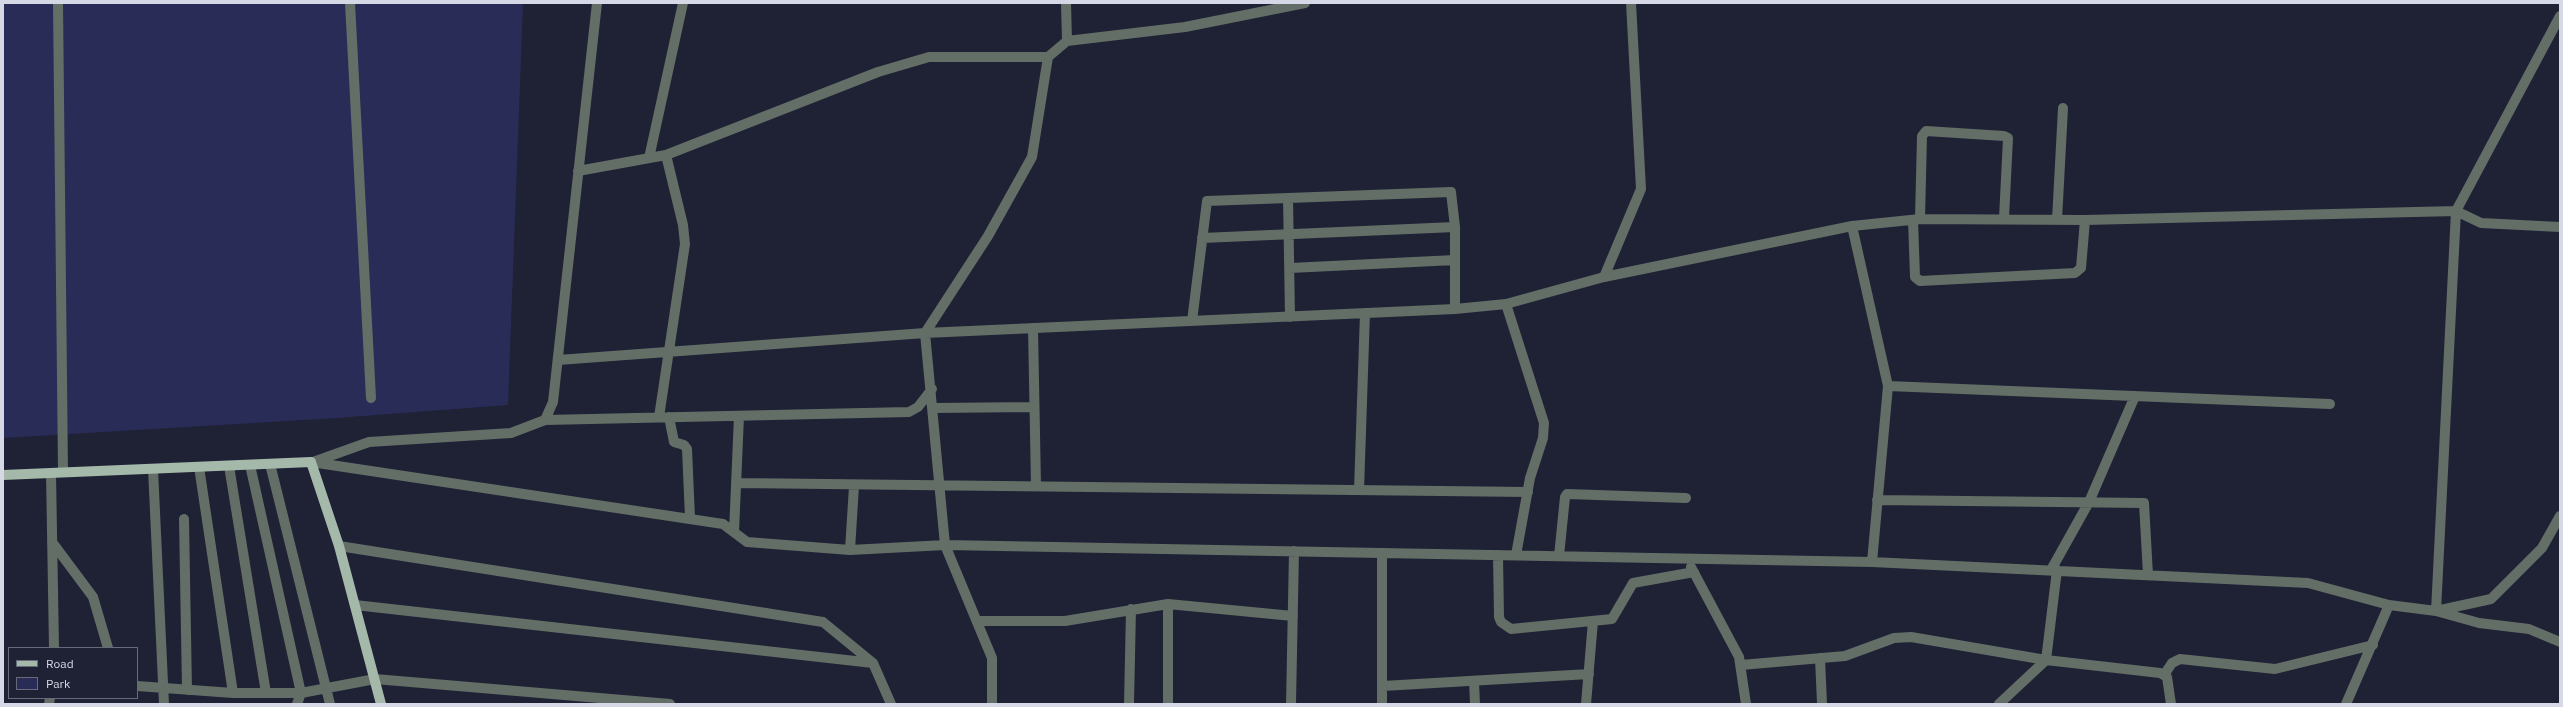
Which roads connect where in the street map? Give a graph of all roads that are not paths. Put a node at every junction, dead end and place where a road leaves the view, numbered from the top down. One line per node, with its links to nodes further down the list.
1 (58, 3): 54 (street)
2 (350, 3): 41 (street)
3 (597, 3): 14 (street)
4 (682, 3): 13 (street)
5 (1066, 3): 9 (street)
6 (1305, 3): 9 (street)
7 (1631, 3): 28 (street)
8 (2560, 16): 16 (street)
9 (1067, 41): 10 (street)
10 (1048, 57): 12 (street); 35 (street)
11 (2063, 108): 19 (street)
12 (666, 155): 13 (street); 36 (street)
13 (649, 158): 14 (street)
14 (578, 171): 37 (street)
15 (1288, 198): 22 (street); 24 (street); 25 (street)
16 (2456, 211): 20 (street); 23 (street); 88 (street)
17 (2004, 218): 18 (street); 18 (street); 19 (street)
18 (1916, 219): 20 (street); 21 (street)
19 (2057, 220): 20 (street)
20 (2085, 220)
21 (1852, 226): 28 (street); 38 (street)
22 (1455, 227): 24 (street); 26 (street)
23 (2560, 227)
24 (1290, 234): 25 (street); 27 (street)
25 (1202, 238): 33 (street)
26 (1455, 260): 27 (street); 30 (street)
27 (1290, 268): 32 (street)
28 (1604, 276): 29 (street)
29 (1506, 304): 30 (street); 62 (street)
30 (1456, 309): 31 (street)
31 (1365, 313): 32 (street); 61 (street)
32 (1290, 317): 33 (street)
33 (1192, 321): 34 (street)
34 (1033, 328): 35 (street); 43 (street)
35 (925, 333): 36 (street); 39 (street)
36 (667, 351): 37 (street); 46 (street)
37 (558, 360): 47 (street)
38 (1888, 386): 40 (street); 64 (street)
39 (932, 389): 44 (street); 45 (street)
40 (2135, 396): 42 (street); 65 (street)
41 (371, 398)
42 (2330, 404)
43 (1034, 407): 44 (street); 60 (street)
44 (933, 408): 58 (street)
45 (739, 416): 46 (street); 57 (street)
46 (664, 417): 47 (street); 67 (street)
47 (545, 420): 48 (street)
48 (312, 462): 49 (main road); 67 (street); 72 (main road)
49 (270, 464): 50 (main road); 106 (street)
50 (250, 465): 51 (main road); 111 (street)
51 (229, 466): 52 (main road); 110 (street)
52 (199, 467): 53 (main road); 109 (street)
53 (153, 469): 54 (main road); 107 (street)
54 (63, 472): 55 (main road)
55 (51, 473): 56 (main road); 70 (street)
56 (3, 475)
57 (738, 483): 59 (street); 69 (street)
58 (938, 485): 59 (street); 60 (street); 71 (street)
59 (854, 486): 73 (street)
60 (1036, 486): 61 (street)
61 (1359, 490): 62 (street)
62 (1528, 492): 77 (street)
63 (1686, 498): 78 (street)
64 (1877, 500): 65 (street); 80 (street)
65 (2089, 502): 81 (street); 83 (street)
66 (2560, 516): 88 (street)
67 (690, 518): 69 (street)
68 (184, 519): 108 (street)
69 (734, 532): 73 (street)
70 (52, 542): 94 (street); 95 (street)
71 (945, 545): 73 (street); 74 (street); 90 (street)
72 (339, 546): 86 (main road); 98 (street)
73 (850, 550)
74 (1294, 551): 75 (street); 89 (street)
75 (1382, 553): 76 (street); 105 (street)
76 (1498, 555): 77 (street); 91 (street)
77 (1516, 555): 78 (street)
78 (1559, 556): 79 (street)
79 (1686, 559): 80 (street); 82 (street)
80 (1872, 562): 81 (street)
81 (2054, 570): 83 (street); 97 (street)
82 (1694, 572): 91 (street); 99 (street)
83 (2148, 575): 85 (street)
84 (1168, 604): 87 (street); 89 (street); 120 (street)
85 (2390, 605): 88 (street); 93 (street)
86 (355, 606): 98 (street); 102 (main road)
87 (1131, 609): 90 (street); 119 (street)
88 (2436, 612): 92 (street)
89 (1293, 616): 121 (street)
90 (977, 621): 118 (street)
91 (1593, 621): 100 (street)
92 (2560, 642)
93 (2373, 645): 101 (street); 129 (street)
94 (54, 647)
95 (108, 647)
96 (1820, 658): 97 (street); 99 (street); 126 (street)
97 (2046, 660): 101 (street); 127 (street)
98 (873, 663): 117 (street)
99 (1741, 665): 125 (street)
100 (1589, 674): 103 (street); 124 (street)
101 (2164, 674): 128 (street)
102 (375, 679): 106 (street); 115 (main road); 116 (street)
103 (1474, 681): 105 (street); 123 (street)
104 (138, 686): 107 (street)
105 (1382, 686): 122 (street)
106 (327, 688): 111 (street); 114 (street)
107 (163, 689): 108 (street); 112 (street)
108 (187, 690): 109 (street)
109 (233, 693): 110 (street)
110 (266, 693): 111 (street)
111 (300, 693): 113 (street)
112 (164, 704)
113 (297, 704)
114 (330, 704)
115 (381, 704)
116 (670, 704)
117 (891, 704)
118 (992, 704)
119 (1129, 704)
120 (1168, 704)
121 (1291, 704)
122 (1382, 704)
123 (1475, 704)
124 (1586, 704)
125 (1746, 704)
126 (1822, 704)
127 (1999, 704)
128 (2171, 704)
129 (2346, 704)

